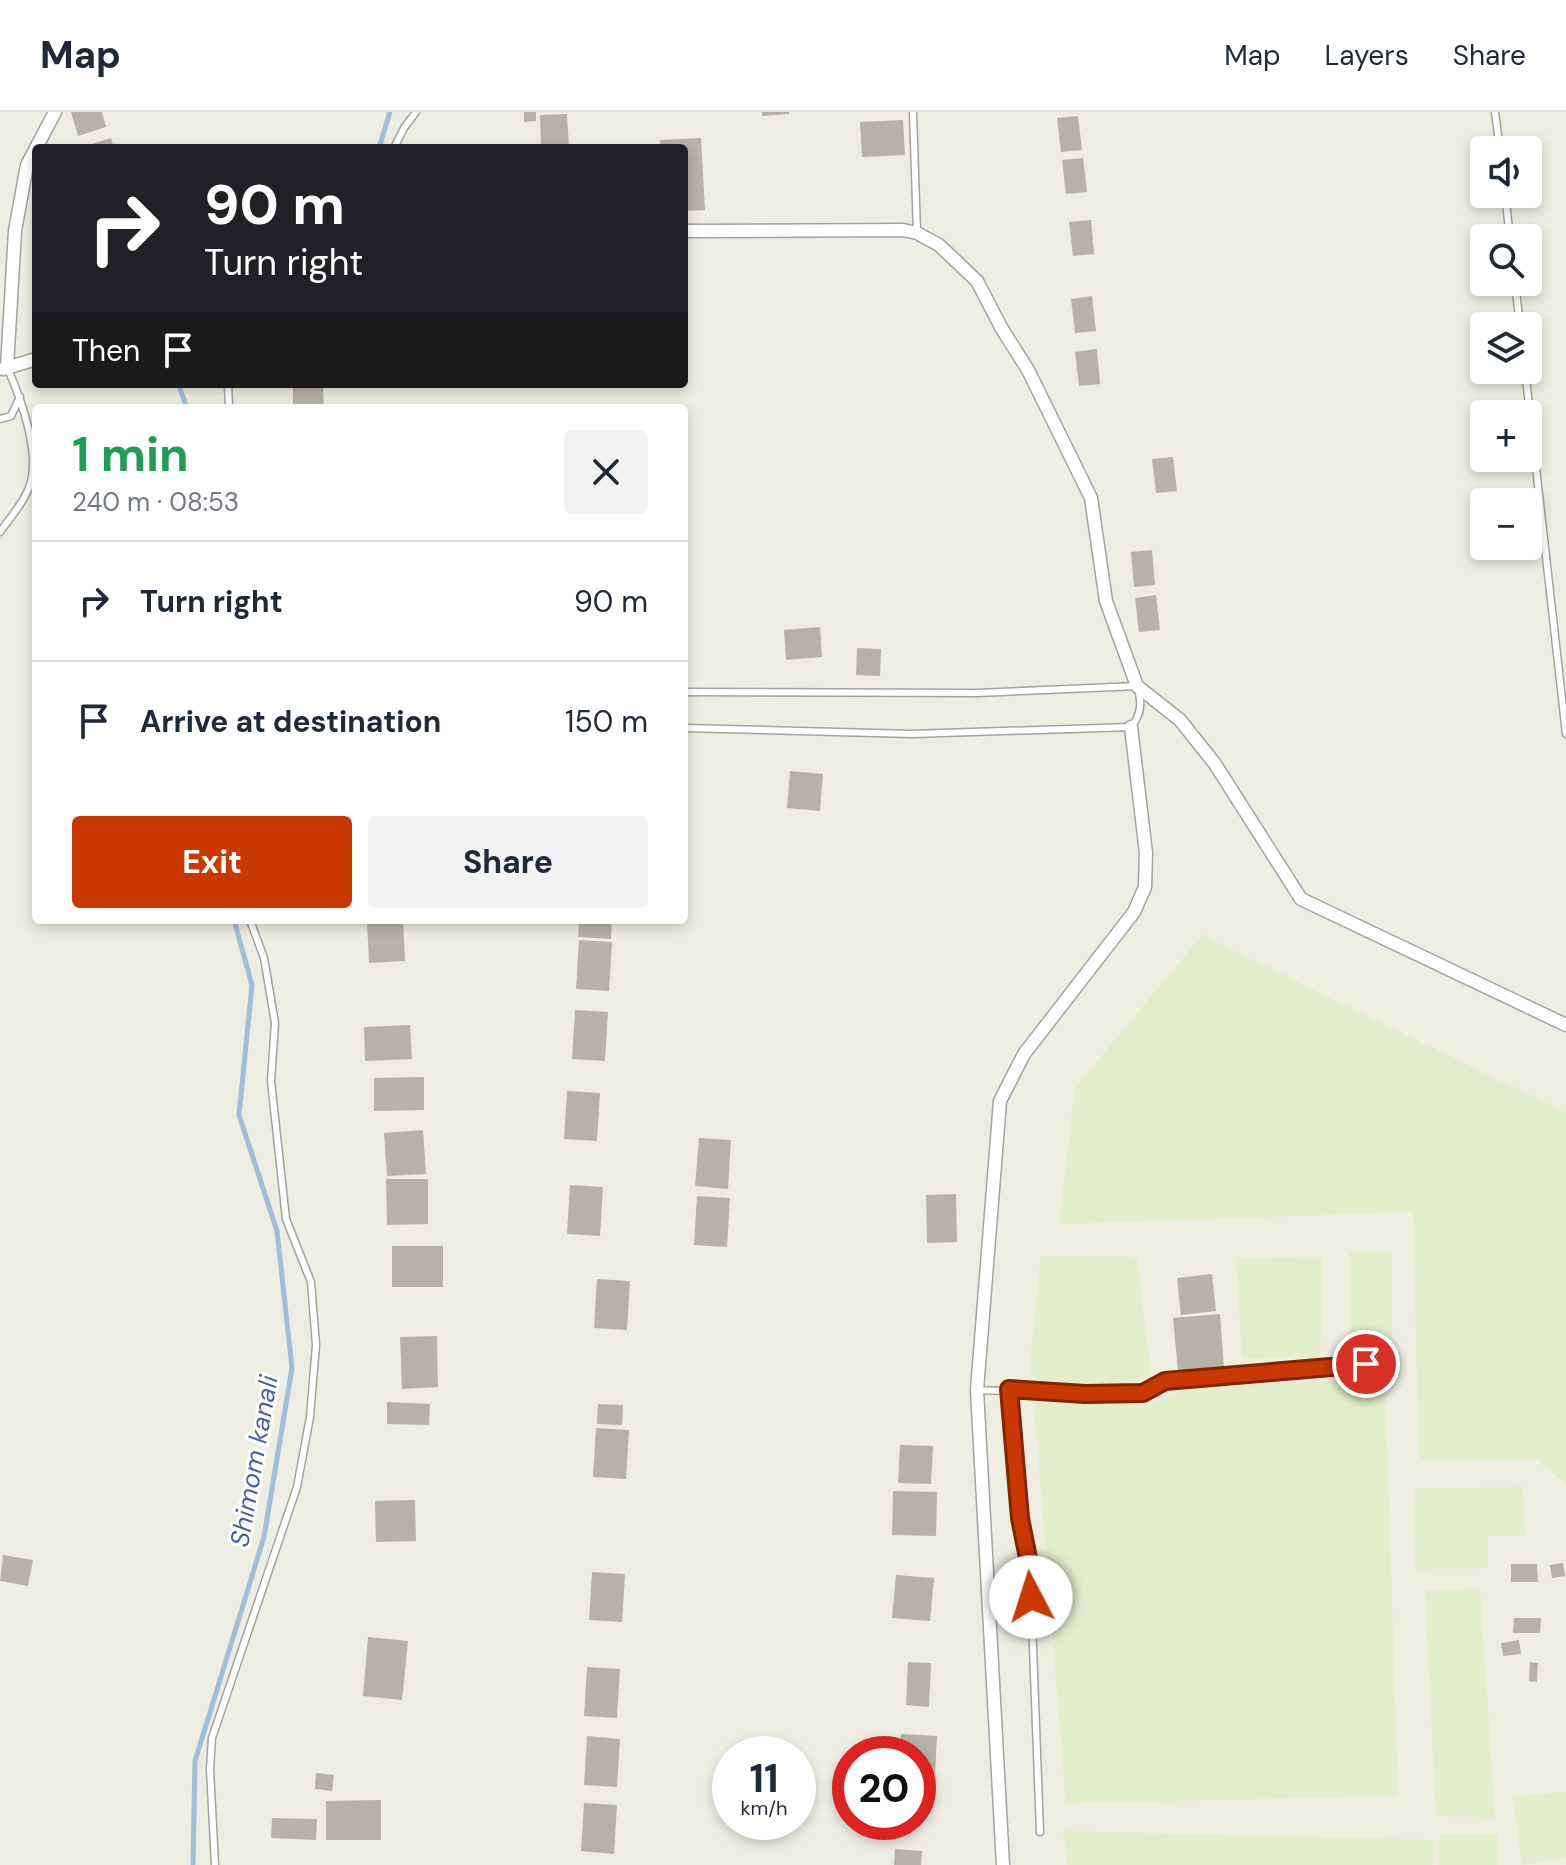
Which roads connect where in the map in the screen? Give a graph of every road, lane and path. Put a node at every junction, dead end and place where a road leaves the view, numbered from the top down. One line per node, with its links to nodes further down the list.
1 (55, 112): 6 (street)
2 (416, 112): 7 (lane)
3 (913, 112): 10 (lane)
4 (1495, 112): 5 (lane)
5 (1498, 136)
6 (38, 144)
7 (396, 144)
8 (32, 156): 12 (street)
9 (688, 231): 10 (street)
10 (917, 233): 17 (street)
11 (32, 360): 12 (street)
12 (4, 368): 14 (lane)
13 (1527, 384): 21 (lane)
14 (20, 397): 15 (lane); 16 (lane)
15 (0, 419)
16 (0, 532)
17 (1137, 686): 18 (lane); 19 (lane); 23 (street)
18 (688, 692)
19 (1131, 727): 20 (lane); 26 (street)
20 (688, 728)
21 (1566, 734)
22 (251, 924): 28 (lane)
23 (1566, 1025)
24 (1366, 1364): 25 (lane)
25 (1009, 1389): 26 (lane); 27 (lane)
26 (977, 1390): 29 (street)
27 (1040, 1832)
28 (215, 1865)
29 (1003, 1865)

